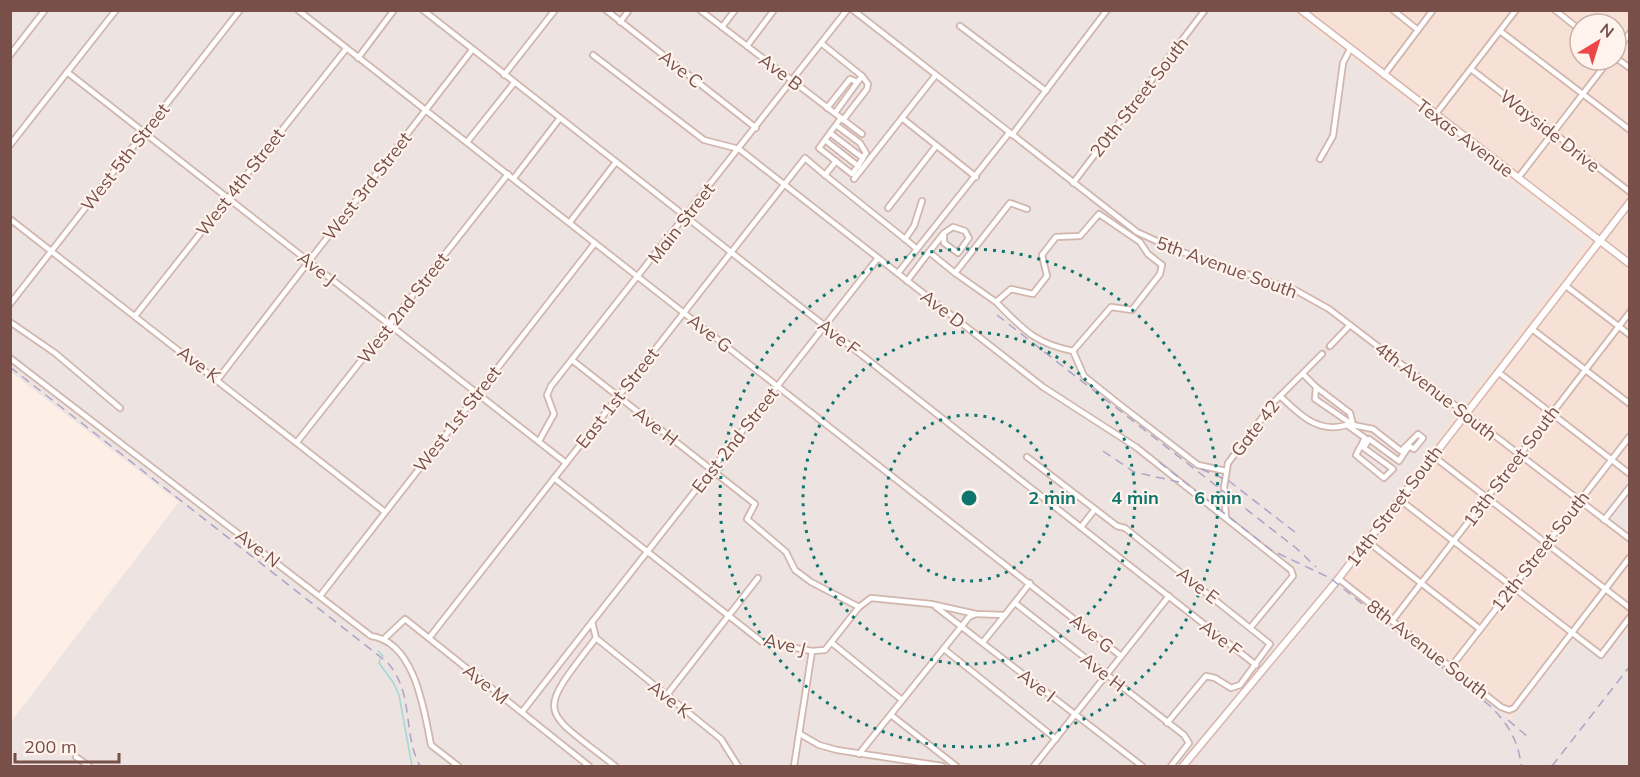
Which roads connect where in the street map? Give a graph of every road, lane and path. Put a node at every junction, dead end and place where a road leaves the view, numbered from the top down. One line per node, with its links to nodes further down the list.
1 (45, 10): 33 (street)
2 (116, 10): 37 (street)
3 (240, 10): 58 (street, West 5th Street)
4 (298, 10): 30 (street, Ave G)
5 (394, 10): 35 (street)
6 (423, 10): 32 (street, Ave F)
7 (555, 10): 39 (street)
8 (606, 10): 23 (street, Ave C)
9 (629, 10): 23 (street)
10 (700, 10): 25 (street, Ave B)
11 (735, 10): 25 (street)
12 (774, 10): 29 (street)
13 (847, 10): 28 (street, Main Street)
14 (853, 10): 42 (street, 5th Avenue South)
15 (1107, 10): 46 (street)
16 (1205, 10): 79 (street, 20th Street South)
17 (1301, 10): 31 (street, Texas Avenue)
18 (1393, 10): 26 (street)
19 (1433, 10): 26 (street)
20 (1516, 10): 27 (street)
21 (1554, 10): 22 (street)
22 (1568, 21)
23 (620, 22): 56 (street, Ave C)
24 (960, 26): 46 (street)
25 (722, 27): 29 (street, Ave B)
26 (1418, 30): 40 (street)
27 (1500, 31): 36 (street); 47 (street)
28 (821, 43): 41 (street); 43 (street, Main Street)
29 (747, 46): 43 (street, Ave B)
30 (346, 49): 35 (street, Ave G); 82 (street, West 4th Street)
31 (1350, 49): 40 (street, Texas Avenue); 69 (street)
32 (472, 50): 39 (street, Ave F); 49 (street, West 3rd Street)
33 (10, 55)
34 (593, 55): 67 (street, Ave D)
35 (358, 58): 49 (street, Ave G)
36 (1471, 69): 51 (street); 60 (street, Wayside Drive)
37 (67, 72): 58 (street, Ave J); 65 (street)
38 (1600, 72): 47 (street)
39 (504, 75): 45 (street, Ave F)
40 (1384, 75): 51 (street, Texas Avenue)
41 (862, 76): 44 (street); 54 (street)
42 (936, 76): 53 (street); 62 (street, 5th Avenue South)
43 (792, 81): 48 (street, Ave B); 56 (street, Main Street)
44 (857, 82): 48 (street); 50 (street)
45 (514, 83): 52 (street, Ave F); 64 (street)
46 (1046, 91): 62 (street)
47 (1583, 94): 57 (street); 60 (street)
48 (827, 108): 50 (street, Ave B)
49 (426, 110): 64 (street, Ave G); 99 (street, West 3rd Street)
50 (835, 113): 54 (street, Ave B)
51 (1435, 115): 77 (street, Texas Avenue)
52 (560, 118): 71 (street, Ave F); 76 (street)
53 (902, 118): 66 (street); 78 (street)
54 (842, 119): 55 (street); 61 (street, Ave B)
55 (836, 125): 59 (street); 68 (street)
56 (756, 128): 67 (street, Main Street)
57 (1629, 130)
58 (145, 132): 82 (street, Ave J); 95 (street, West 5th Street)
59 (830, 133): 63 (street); 68 (street)
60 (1553, 133): 77 (street); 81 (street, Wayside Drive)
61 (862, 134)
62 (1010, 134): 75 (street); 79 (street, 5th Avenue South)
63 (825, 140): 70 (street); 72 (street)
64 (467, 142): 73 (street, Ave G)
65 (10, 145)
66 (936, 146): 75 (street); 85 (street)
67 (739, 149): 80 (street, Ave D); 87 (street, Main Street)
68 (863, 158): 72 (street)
69 (1320, 159)
70 (836, 161): 72 (street); 74 (street)
71 (616, 162): 87 (street, Ave F); 89 (street)
72 (858, 166)
73 (508, 174): 76 (street, Ave G); 113 (street, West 2nd Street)
74 (825, 175): 80 (street, East 1st Street); 91 (street)
75 (976, 177): 94 (street)
76 (514, 178): 89 (street, Ave G)
77 (1518, 178): 92 (street, Texas Avenue)
78 (854, 179)
79 (1073, 183): 108 (street, 5th Avenue South)
80 (784, 185): 97 (street, East 1st Street); 98 (street, Ave D)
81 (1629, 192)
82 (227, 198): 99 (street, Ave J); 111 (street, West 4th Street)
83 (922, 201): 91 (street)
84 (1629, 202): 92 (street, 14th Street South)
85 (888, 208)
86 (1027, 209): 102 (street)
87 (686, 217): 97 (street, Ave F); 103 (street, Main Street)
88 (10, 219): 95 (street, Ave K)
89 (570, 222): 93 (street, Ave G)
90 (944, 233): 90 (street); 96 (street)
91 (905, 239): 94 (street)
92 (1600, 241): 100 (street, Texas Avenue); 105 (street, 14th Street South)
93 (595, 243): 103 (street, Ave G); 130 (street, West 1st Street)
94 (917, 249): 101 (street)
95 (52, 251): 107 (street, West 5th Street); 111 (street, Ave K)
96 (929, 252): 102 (street); 104 (street)
97 (731, 253): 109 (street, East 1st Street); 115 (street, Ave F)
98 (878, 258): 101 (street, Ave D); 115 (street, East 2nd Street)
99 (308, 261): 113 (street, Ave J); 127 (street, West 3rd Street)
100 (1629, 264)
101 (898, 273): 104 (street, Ave D)
102 (955, 273): 106 (street)
103 (639, 277): 109 (street, Ave G); 123 (street, Main Street)
104 (907, 281): 156 (street, Ave D)
105 (1566, 286): 116 (street); 117 (street, 14th Street South)
106 (996, 302): 120 (street); 120 (street)
107 (10, 304)
108 (1329, 309): 114 (street, 4th Avenue South)
109 (684, 312): 128 (street, Ave G); 132 (street, East 1st Street)
110 (1629, 312): 116 (street, 13th Street South)
111 (135, 316): 127 (street, Ave K)
112 (10, 322): 134 (street)
113 (389, 324): 130 (street, Ave J); 140 (street, West 2nd Street)
114 (1350, 325): 119 (street); 136 (street, 4th Avenue South)
115 (825, 326): 128 (street, East 2nd Street); 158 (street, Ave F)
116 (1618, 326): 118 (street); 124 (street, 13th Street South)
117 (1532, 329): 124 (street); 125 (street, 14th Street South)
118 (1629, 335)
119 (1330, 346)
120 (1072, 351): 147 (street)
121 (1322, 354): 126 (street, Gate 42)
122 (10, 358): 171 (street, Ave N)
123 (572, 360): 132 (street, Ave H); 139 (street, Main Street)
124 (1585, 369): 133 (street); 135 (street, 13th Street South)
125 (1498, 372): 135 (street); 136 (street, 14th Street South)
126 (1302, 374): 129 (street); 131 (street, Gate 42)
127 (218, 379): 140 (street, Ave K)
128 (778, 386): 146 (street, East 2nd Street); 167 (street, Ave G)
129 (1316, 387): 137 (street); 137 (street)
130 (478, 393): 139 (street, Ave J); 155 (street, West 1st Street)
131 (1280, 396): 137 (street); 147 (street, Gate 42)
132 (618, 397): 145 (street, East 1st Street); 146 (street, Ave H)
133 (1629, 404)
134 (120, 408)
135 (1552, 413): 141 (street, 13th Street South); 144 (street)
136 (1465, 414): 141 (street, 4th Avenue South); 142 (street, 14th Street South)
137 (1353, 425)
138 (1629, 436): 144 (street, 12th Street South)
139 (538, 441): 145 (street, Ave J)
140 (297, 442): 155 (street, Ave K)
141 (1519, 455): 151 (street, 13th Street South); 153 (street, 4th Avenue South)
142 (1433, 456): 151 (street); 152 (street, 14th Street South)
143 (1027, 457): 154 (street, Ave E)
144 (1612, 459): 148 (street); 153 (street, 12th Street South)
145 (566, 463): 149 (street, East 1st Street)
146 (712, 469): 163 (street, East 2nd Street); 175 (street, Ave H)
147 (1226, 471): 156 (street, Gate 42)
148 (1629, 474)
149 (554, 478): 163 (street, Ave J); 188 (street, East 1st Street)
150 (1629, 487): 157 (street)
151 (1487, 498): 161 (street, 13th Street South); 162 (street)
152 (1399, 499): 160 (street, 14th Street South); 161 (street)
153 (1579, 501): 157 (street, 4th Avenue South); 162 (street, 12th Street South)
154 (1095, 509): 158 (street); 184 (street, Ave E)
155 (385, 512): 171 (street, West 1st Street)
156 (1226, 518): 184 (street, Ave D)
157 (1604, 520): 159 (street, 4th Avenue South)
158 (1081, 527): 172 (street, Ave F)
159 (1629, 539)
160 (1366, 541): 166 (street, 14th Street South); 168 (street)
161 (1454, 541): 168 (street, 13th Street South); 169 (street)
162 (1546, 544): 169 (street, 12th Street South); 170 (street)
163 (648, 552): 178 (street, Ave J); 182 (street, East 2nd Street)
164 (1629, 557): 170 (street)
165 (758, 578): 178 (street)
166 (1339, 579): 181 (street, 8th Avenue South); 219 (street, 14th Street South)
167 (1030, 583): 173 (street); 194 (street, Ave G)
168 (1421, 583): 181 (street, 13th Street South); 185 (street)
169 (1513, 586): 185 (street, 12th Street South); 186 (street)
170 (1605, 589): 176 (street); 186 (street)
171 (320, 596): 187 (street, Ave N)
172 (1169, 597): 194 (street); 195 (street, Ave F)
173 (1015, 603): 179 (street); 197 (street, Ave H)
174 (932, 604): 175 (street); 177 (street); 183 (street, Ave I)
175 (859, 607): 191 (street, Ave J)
176 (1629, 608)
177 (976, 614): 179 (street); 183 (street)
178 (729, 615): 193 (street, Ave J); 198 (street)
179 (1005, 615): 190 (street)
180 (1629, 617): 186 (street)
181 (1392, 621): 196 (street, 8th Avenue South)
182 (592, 622): 189 (street); 200 (street, East 2nd Street)
183 (961, 626): 190 (street, Ave I); 192 (street)
184 (1251, 627): 195 (street, Ave E)
185 (1480, 629): 196 (street, 12th Street South)
186 (1572, 632): 196 (street, 8th Avenue South)
187 (385, 638): 188 (street, Ave M); 209 (street, Ave N)
188 (429, 638): 200 (street, Ave M)
189 (596, 638): 198 (street, Ave K); 211 (street)
190 (983, 642): 201 (street, Ave I)
191 (832, 643): 193 (street, Ave J); 199 (street)
192 (944, 649): 199 (street); 205 (street)
193 (812, 651): 204 (street)
194 (1121, 656): 197 (street)
195 (1256, 665): 203 (street)
196 (1450, 667)
197 (1107, 674): 201 (street); 203 (street, Ave H)
198 (666, 696): 212 (street, Ave K)
199 (902, 700): 202 (street)
200 (522, 712): 210 (street, Ave M)
201 (1075, 714): 205 (street); 217 (street, Ave I)
202 (891, 715): 206 (street); 215 (street)
203 (1167, 723): 218 (street, Ave H)
204 (800, 734): 206 (street); 213 (street)
205 (1056, 739): 216 (street)
206 (859, 754): 214 (street)
207 (76, 757): 208 (street)
208 (88, 766)
209 (458, 766)
210 (589, 766)
211 (615, 766)
212 (738, 766)
213 (794, 766)
214 (942, 766)
215 (956, 766)
216 (1034, 766)
217 (1142, 766)
218 (1172, 766)
219 (1184, 766)

